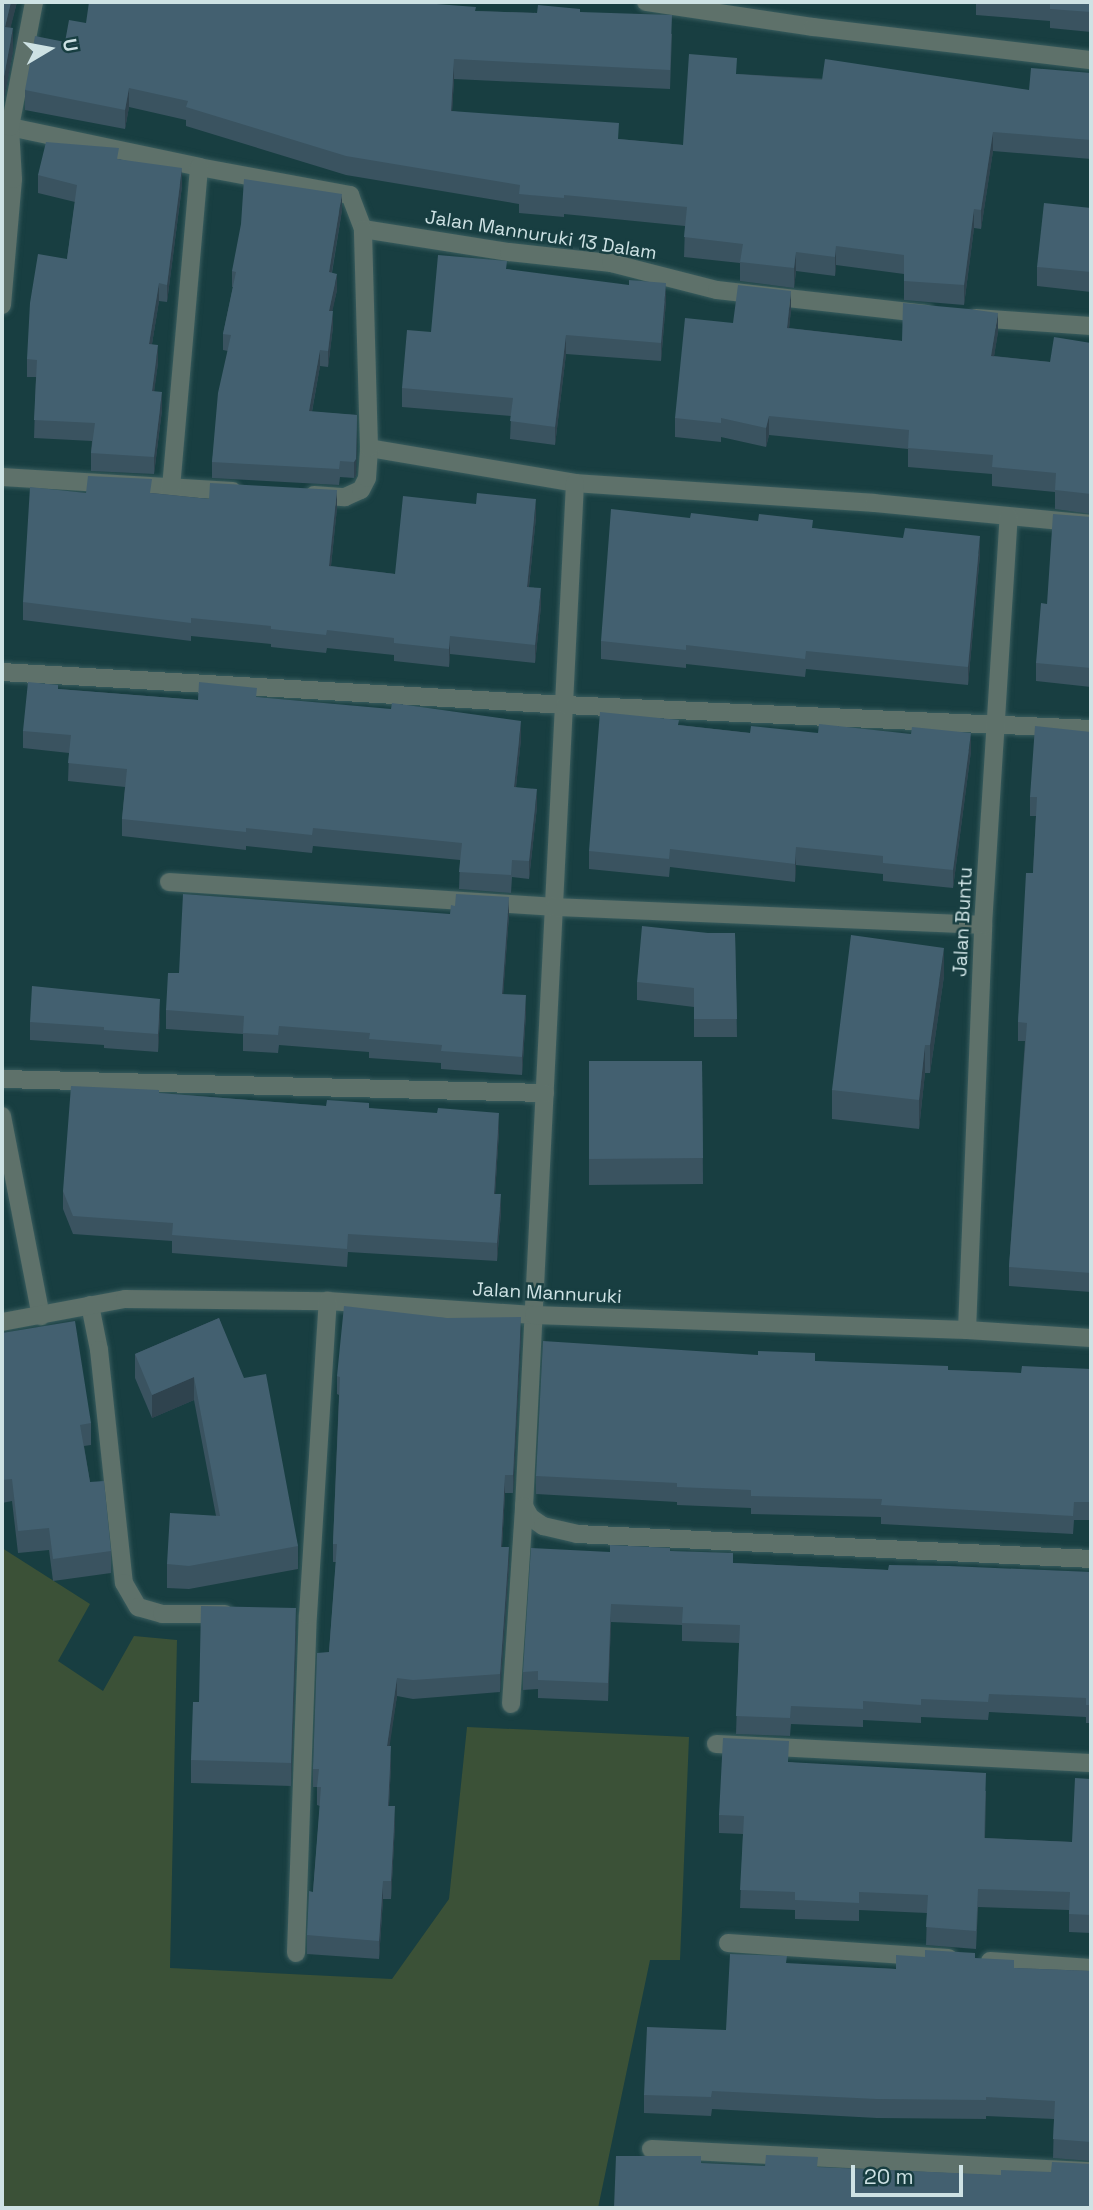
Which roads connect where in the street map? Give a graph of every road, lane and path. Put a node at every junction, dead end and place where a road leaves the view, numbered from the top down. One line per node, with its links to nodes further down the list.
1 (34, 2): 4 (street)
2 (646, 2): 3 (street)
3 (1091, 60)
4 (10, 127): 5 (street); 7 (street)
5 (199, 167): 6 (street); 12 (street)
6 (363, 229): 8 (street, Jalan Mannuruki 13 Dalam); 9 (street)
7 (2, 304)
8 (1091, 326)
9 (369, 448): 11 (street); 14 (street)
10 (2, 477): 12 (street)
11 (575, 483): 15 (street); 18 (street)
12 (172, 488): 13 (street)
13 (252, 492)
14 (292, 494)
15 (1009, 517): 16 (street); 19 (street, Jalan Buntu)
16 (1091, 524)
17 (2, 672): 18 (street)
18 (565, 705): 19 (street); 22 (street)
19 (996, 726): 20 (street); 23 (street, Jalan Buntu)
20 (1091, 729)
21 (169, 882): 22 (street)
22 (555, 907): 23 (street); 25 (street)
23 (983, 925): 32 (street, Jalan Buntu)
24 (2, 1079): 25 (street)
25 (545, 1093): 29 (street)
26 (2, 1116): 30 (street)
27 (328, 1301): 28 (street, Jalan Mannuruki); 29 (street, Jalan Mannuruki); 41 (street)
28 (90, 1305): 30 (street, Jalan Mannuruki); 36 (street)
29 (534, 1315): 32 (street, Jalan Mannuruki); 34 (street)
30 (41, 1316): 31 (street, Jalan Mannuruki)
31 (2, 1322)
32 (967, 1330): 33 (street, Jalan Mannuruki)
33 (1091, 1338)
34 (524, 1506): 35 (street); 37 (street)
35 (1091, 1559)
36 (242, 1614)
37 (510, 1704)
38 (716, 1744): 39 (street)
39 (1091, 1763)
40 (727, 1943): 42 (street)
41 (296, 1953)
42 (1091, 1968)
43 (651, 2149): 44 (street)
44 (1091, 2171)

